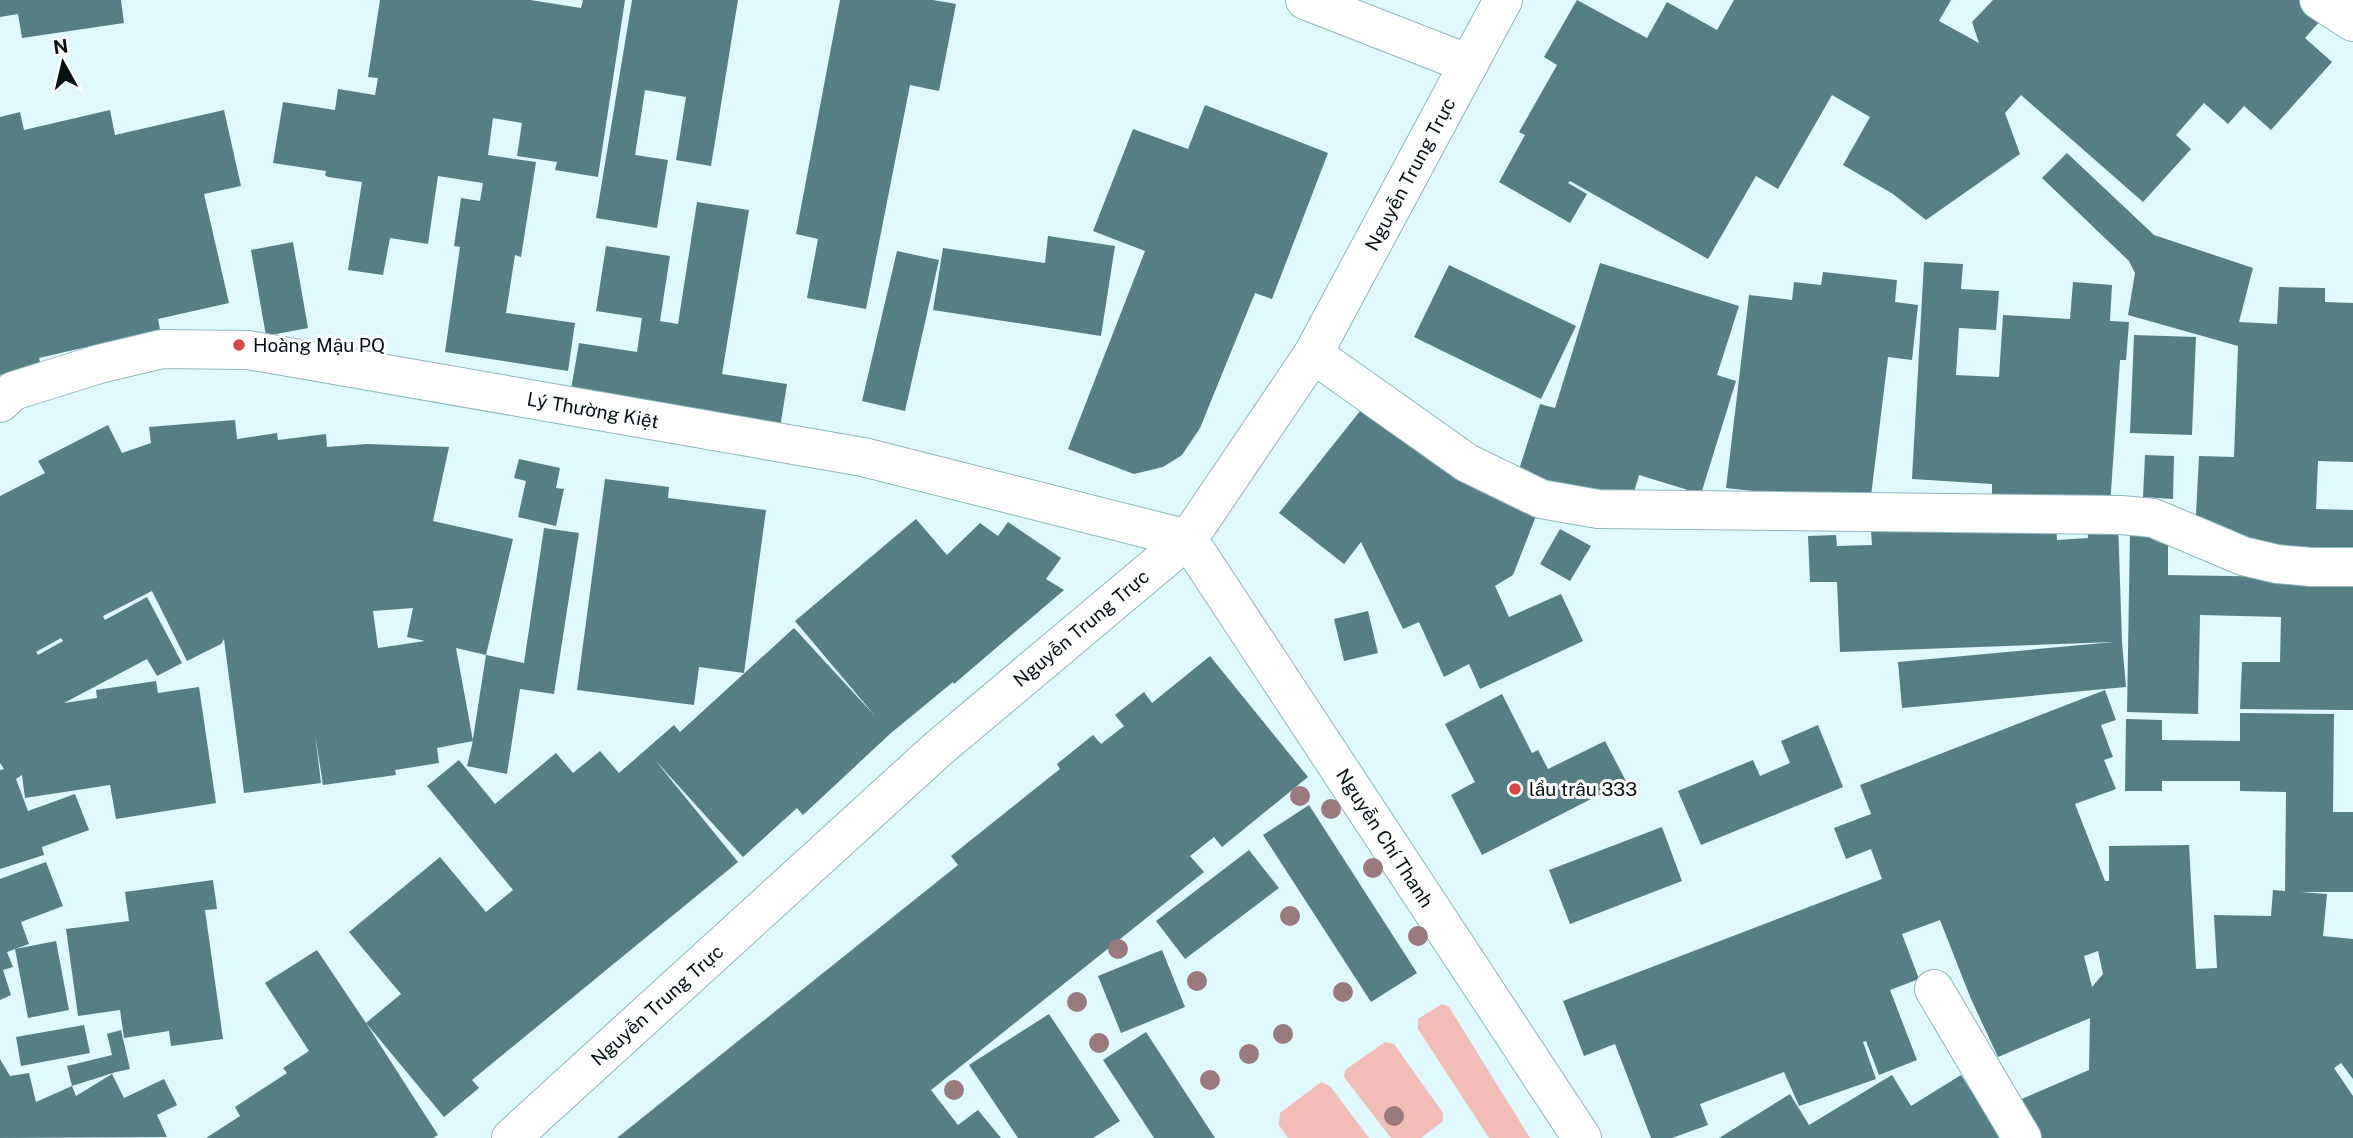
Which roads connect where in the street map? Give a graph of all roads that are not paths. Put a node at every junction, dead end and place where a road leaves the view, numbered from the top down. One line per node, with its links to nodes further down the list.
1 (1305, 0): 5 (street)
2 (1503, 0): 5 (street, Nguyễn Trung Trực)
3 (2319, 0): 4 (street)
4 (2353, 22)
5 (1469, 64): 6 (street, Nguyễn Trung Trực)
6 (1313, 354): 8 (street, Nguyễn Trung Trực); 9 (street)
7 (0, 402): 8 (street, Lý Thường Kiệt)
8 (1188, 538): 11 (street, Nguyễn Trung Trực); 12 (street, Nguyễn Chí Thanh)
9 (2353, 567)
10 (1934, 989): 13 (street)
11 (511, 1138)
12 (1582, 1138)
13 (2022, 1138)

